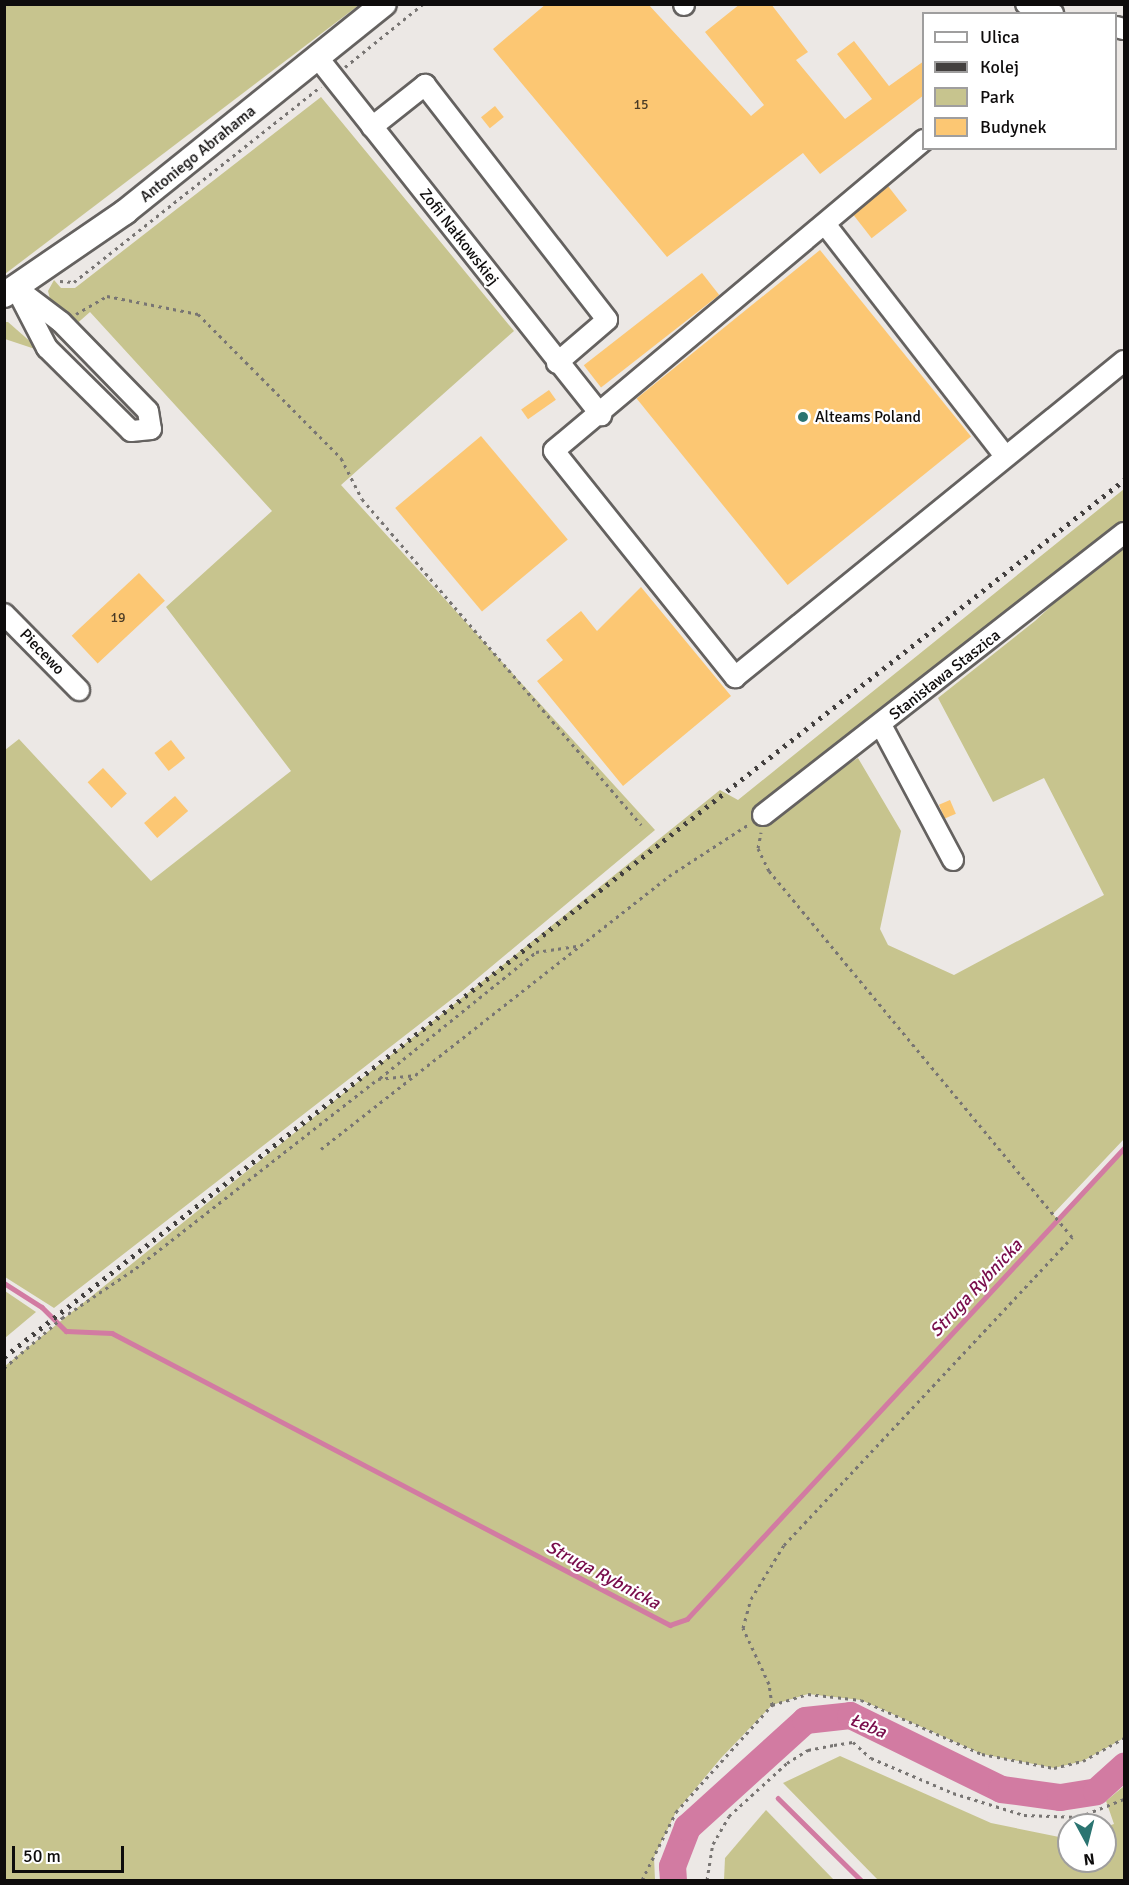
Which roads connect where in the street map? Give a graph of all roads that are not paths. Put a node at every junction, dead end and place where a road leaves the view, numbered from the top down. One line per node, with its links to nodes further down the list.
1 (384, 4): 4 (main road, Antoniego Abrahama)
2 (1026, 4): 3 (street)
3 (1048, 12)
4 (325, 67): 5 (street, Zofii Nałkowskiej); 8 (main road, Antoniego Abrahama)
5 (372, 127): 10 (street, Zofii Nałkowskiej); 10 (street)
6 (922, 142): 7 (street)
7 (825, 224): 11 (street); 12 (street)
8 (10, 292): 8 (street)
9 (1125, 361): 12 (street)
10 (557, 363): 11 (street, Zofii Nałkowskiej)
11 (601, 415): 12 (street)
12 (1005, 456)
13 (1125, 533): 16 (street, Stanisława Staszica)
14 (4, 614): 15 (street, Piecewo)
15 (79, 690)
16 (882, 725): 17 (street, Stanisława Staszica); 18 (street)
17 (764, 815)
18 (953, 860)

